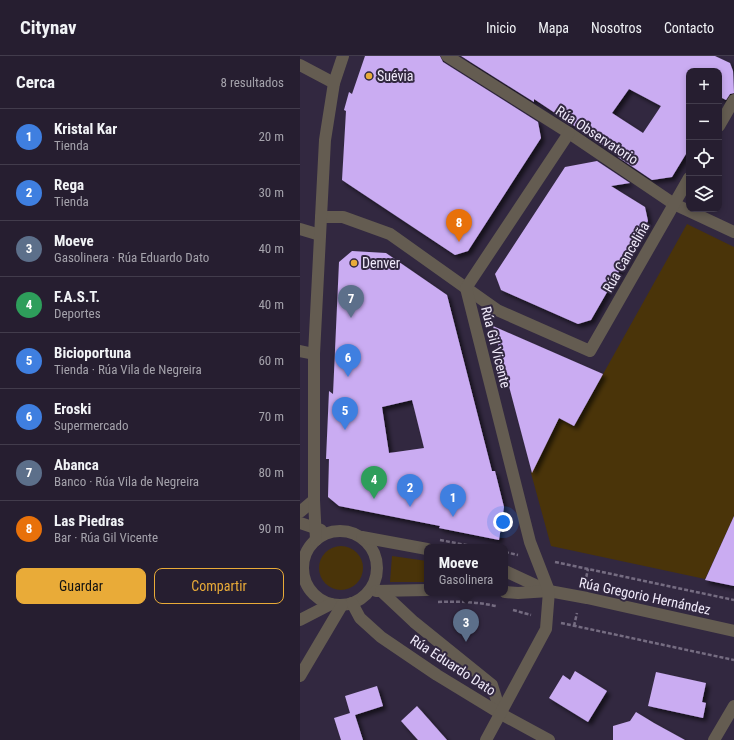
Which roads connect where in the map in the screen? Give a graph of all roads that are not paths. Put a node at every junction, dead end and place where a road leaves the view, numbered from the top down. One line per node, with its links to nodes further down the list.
1 (343, 56): 4 (street)
2 (448, 56): 7 (street, Rúa Observatorio)
3 (300, 65): 4 (street)
4 (334, 83): 10 (street)
5 (734, 100): 6 (street)
6 (722, 121)
7 (569, 134): 9 (street, Rúa Observatorio); 14 (street)
8 (686, 183): 9 (street, Rúa Canceliña)
9 (674, 204): 12 (street, Rúa Observatorio); 14 (street, Rúa Canceliña)
10 (320, 217): 13 (street); 14 (street)
11 (300, 229): 13 (street)
12 (734, 232)
13 (320, 235): 16 (street)
14 (466, 288): 28 (street, Rúa Gil Vicente)
15 (300, 351): 16 (street)
16 (314, 354): 17 (street)
17 (314, 500): 18 (street); 20 (street)
18 (300, 512)
19 (300, 523): 20 (street)
20 (316, 534): 21 (street); 23 (street)
21 (362, 537): 22 (street); 27 (street)
22 (424, 548)
23 (302, 561): 25 (street)
24 (508, 572): 28 (street, Rúa Gregorio Hernández)
25 (302, 576): 30 (street)
26 (424, 590): 27 (street)
27 (375, 591): 30 (street); 35 (street)
28 (549, 591): 29 (street, Rúa Gregorio Hernández); 32 (street, Rúa Gregorio Hernández); 35 (street)
29 (508, 592)
30 (342, 604): 31 (street); 33 (street); 35 (street, Rúa Eduardo Dato)
31 (300, 620)
32 (734, 631)
33 (300, 676)
34 (734, 706): 38 (street)
35 (501, 714): 36 (street); 37 (street, Rúa Eduardo Dato)
36 (486, 740)
37 (549, 740)
38 (714, 740)

